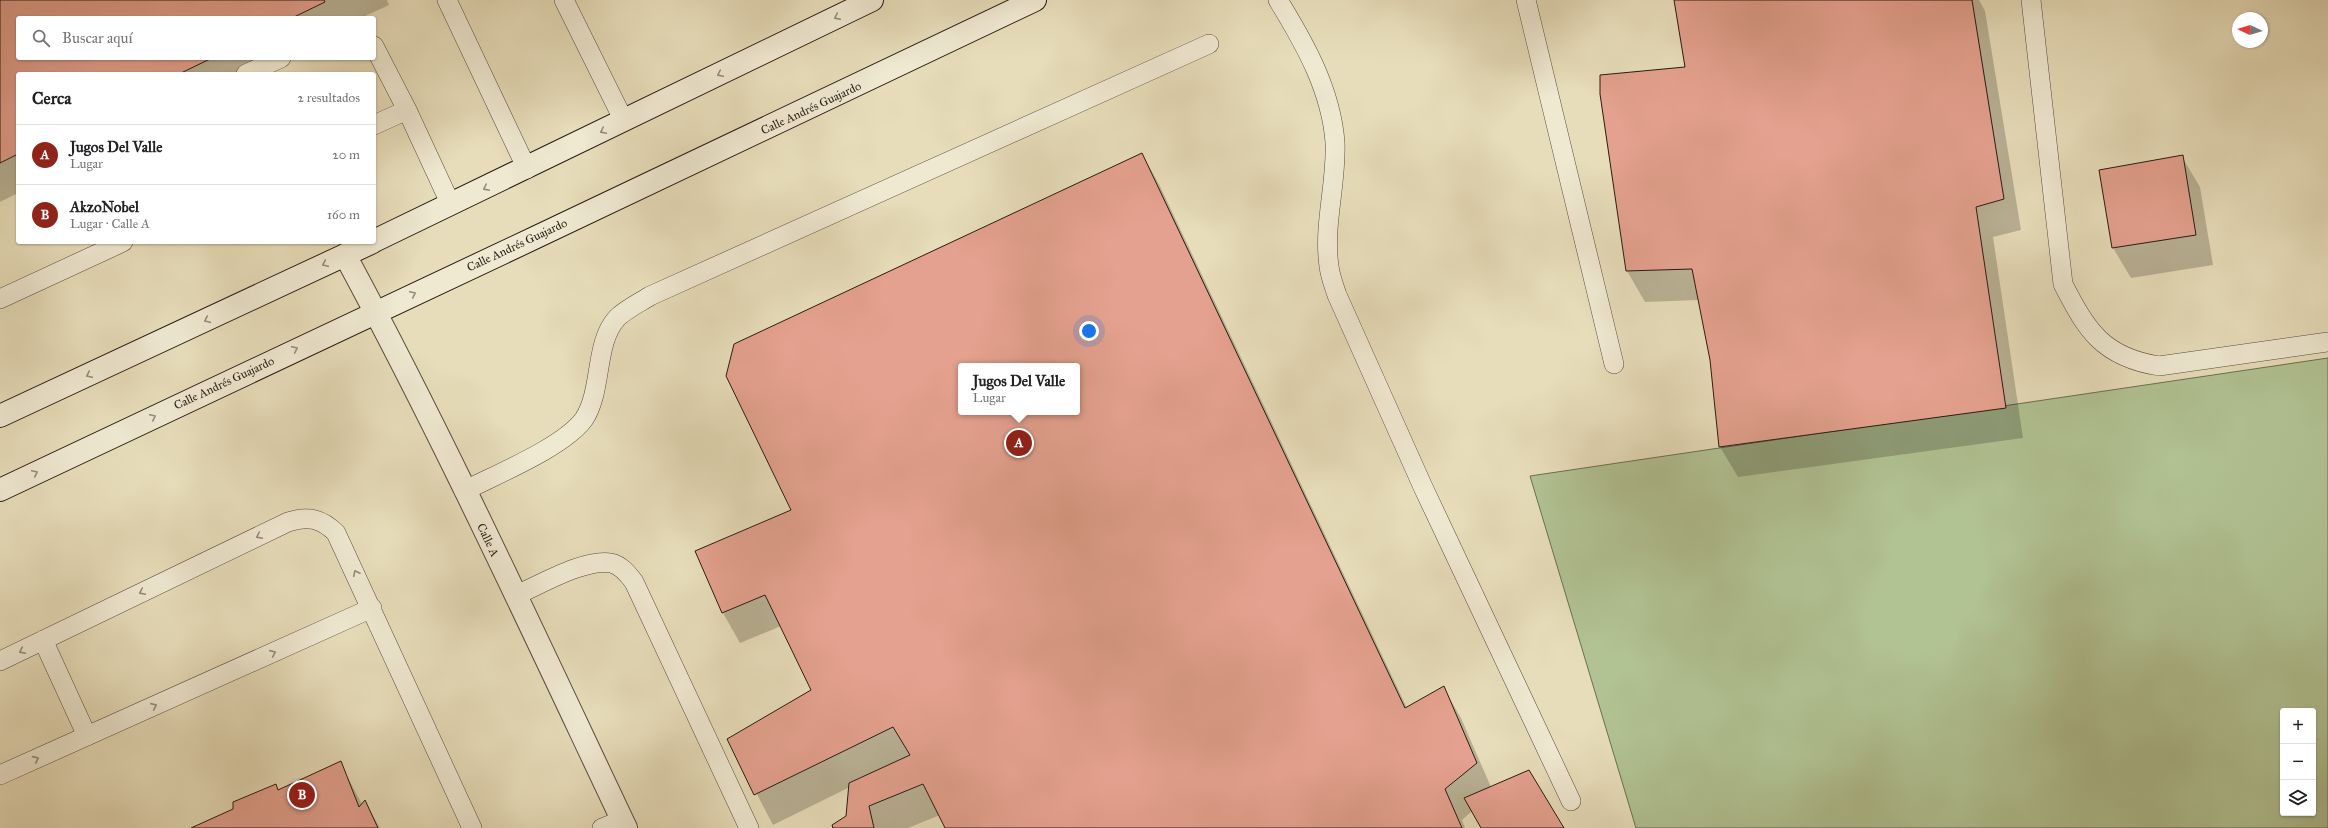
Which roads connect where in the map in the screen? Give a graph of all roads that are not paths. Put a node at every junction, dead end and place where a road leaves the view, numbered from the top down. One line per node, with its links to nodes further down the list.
1 (447, 0): 15 (lane)
2 (564, 0): 13 (lane)
3 (872, 0): 13 (main road, one-way to 13)
4 (1035, 0): 22 (main road, Calle Andrés Guajardo, one-way to 4)
5 (1278, 0): 34 (lane)
6 (1526, 0): 24 (lane)
7 (2032, 0): 23 (lane)
8 (1210, 44): 27 (lane)
9 (376, 50): 12 (lane)
10 (277, 60): 11 (lane)
11 (250, 72)
12 (407, 110): 14 (lane); 16 (lane)
13 (624, 121): 15 (main road, one-way to 15)
14 (376, 124)
15 (527, 169): 16 (main road, one-way to 16)
16 (451, 205): 17 (main road)
17 (376, 241)
18 (119, 244): 21 (lane)
19 (369, 244): 20 (main road)
20 (345, 255): 22 (main road, Calle A); 25 (main road, one-way to 25)
21 (0, 299)
22 (375, 311): 26 (main road, Calle Andrés Guajardo, one-way to 22); 27 (main road, Calle A)
23 (2328, 342)
24 (1614, 364)
25 (0, 416)
26 (0, 490)
27 (464, 491): 28 (main road, Calle A)
28 (516, 595): 35 (main road, Calle A); 37 (lane)
29 (372, 608): 30 (lane, one-way to 30); 32 (lane, one-way to 29); 36 (lane)
30 (43, 640): 31 (lane, one-way to 31); 32 (lane)
31 (0, 661)
32 (87, 736): 33 (lane, one-way to 32)
33 (0, 775)
34 (1570, 801)
35 (617, 825)
36 (472, 828)
37 (749, 828)

